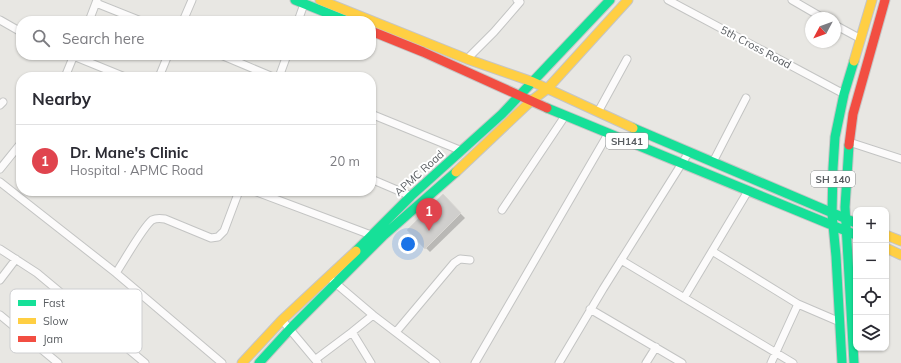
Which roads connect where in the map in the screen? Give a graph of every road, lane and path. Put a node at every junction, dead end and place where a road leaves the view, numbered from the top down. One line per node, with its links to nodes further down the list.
1 (192, 0): 16 (street)
2 (294, 0): 12 (main road)
3 (320, 0): 19 (main road)
4 (610, 0): 38 (main road, APMC Road)
5 (628, 0): 39 (main road, APMC Road)
6 (668, 0): 40 (street, 5th Cross Road)
7 (792, 0): 13 (street)
8 (872, 0): 25 (main road, SH 140)
9 (885, 0): 48 (main road, SH 140)
10 (97, 1): 14 (street); 15 (street)
11 (519, 1): 26 (street)
12 (304, 4): 17 (street); 18 (main road)
13 (813, 12)
14 (91, 16)
15 (130, 16)
16 (185, 16)
17 (300, 16)
18 (334, 16)
19 (360, 16)
20 (0, 20): 22 (street)
21 (376, 22): 26 (main road)
22 (16, 29)
23 (841, 29): 25 (street)
24 (376, 33): 41 (main road, SH141)
25 (860, 40): 40 (main road, SH 140)
26 (467, 59): 38 (main road)
27 (627, 59): 44 (street)
28 (71, 60): 33 (street)
29 (85, 60): 34 (street)
30 (166, 60): 35 (street)
31 (233, 60): 36 (street)
32 (285, 60): 37 (street)
33 (67, 72)
34 (113, 72)
35 (161, 72)
36 (261, 72)
37 (281, 72)
38 (533, 82): 39 (main road); 41 (main road, APMC Road)
39 (547, 88): 43 (main road, APMC Road); 44 (main road)
40 (844, 94): 66 (main road, SH 140)
41 (519, 96): 43 (main road, SH141); 50 (main road, APMC Road)
42 (746, 98): 54 (street)
43 (531, 102): 46 (main road, SH141); 84 (main road, APMC Road)
44 (598, 112): 51 (main road)
45 (376, 116): 50 (street)
46 (565, 116): 47 (main road, SH141); 65 (street)
47 (608, 134): 55 (main road, SH141); 111 (street)
48 (849, 142): 53 (street); 67 (main road, SH 140)
49 (16, 147): 52 (street)
50 (462, 151): 64 (main road, APMC Road)
51 (689, 152): 54 (main road); 55 (street)
52 (3, 159): 56 (street)
53 (901, 159)
54 (713, 162): 66 (main road)
55 (683, 163): 59 (main road, SH141); 81 (street)
56 (0, 169)
57 (376, 181): 64 (street)
58 (0, 182): 60 (street)
59 (748, 191): 69 (main road, SH141); 77 (street)
60 (16, 195)
61 (18, 196): 82 (street)
62 (237, 196): 82 (street)
63 (267, 196): 72 (street)
64 (411, 196): 72 (main road, APMC Road)
65 (502, 210)
66 (832, 214): 67 (main road); 69 (main road, SH 140)
67 (846, 219): 68 (main road); 70 (main road, SH 140)
68 (853, 222)
69 (834, 225): 70 (main road, SH141); 94 (main road, SH 140)
70 (847, 231): 71 (main road, SH141); 118 (main road, SH 140)
71 (853, 234)
72 (371, 235): 84 (main road, APMC Road)
73 (889, 236): 74 (main road)
74 (901, 241)
75 (0, 249): 79 (street)
76 (889, 249): 78 (main road)
77 (712, 251): 88 (street); 89 (street)
78 (901, 255)
79 (16, 259): 83 (street); 85 (street)
80 (470, 260): 98 (street)
81 (621, 260): 88 (street); 90 (street)
82 (116, 273): 86 (street)
83 (0, 280)
84 (332, 281): 92 (street); 93 (main road, APMC Road); 96 (main road, APMC Road)
85 (55, 289)
86 (135, 289)
87 (142, 295): 106 (street)
88 (684, 298): 100 (street)
89 (798, 304): 94 (street); 100 (street)
90 (590, 309): 99 (street); 112 (street)
91 (0, 315): 95 (street)
92 (373, 315): 97 (street); 98 (street)
93 (282, 320): 96 (street); 107 (main road, APMC Road)
94 (840, 322): 117 (main road, SH 140)
95 (10, 323)
96 (290, 329): 103 (street); 108 (main road, APMC Road)
97 (352, 332): 103 (street); 109 (street)
98 (396, 332): 110 (street)
99 (656, 347): 113 (street); 114 (street)
100 (775, 352): 115 (street); 116 (street)
101 (47, 353): 104 (street)
102 (132, 353): 105 (street)
103 (317, 361)
104 (58, 363)
105 (144, 363)
106 (222, 363)
107 (242, 363)
108 (259, 363)
109 (371, 363)
110 (436, 363)
111 (475, 363)
112 (558, 363)
113 (646, 363)
114 (682, 363)
115 (770, 363)
116 (793, 363)
117 (842, 363)
118 (854, 363)

